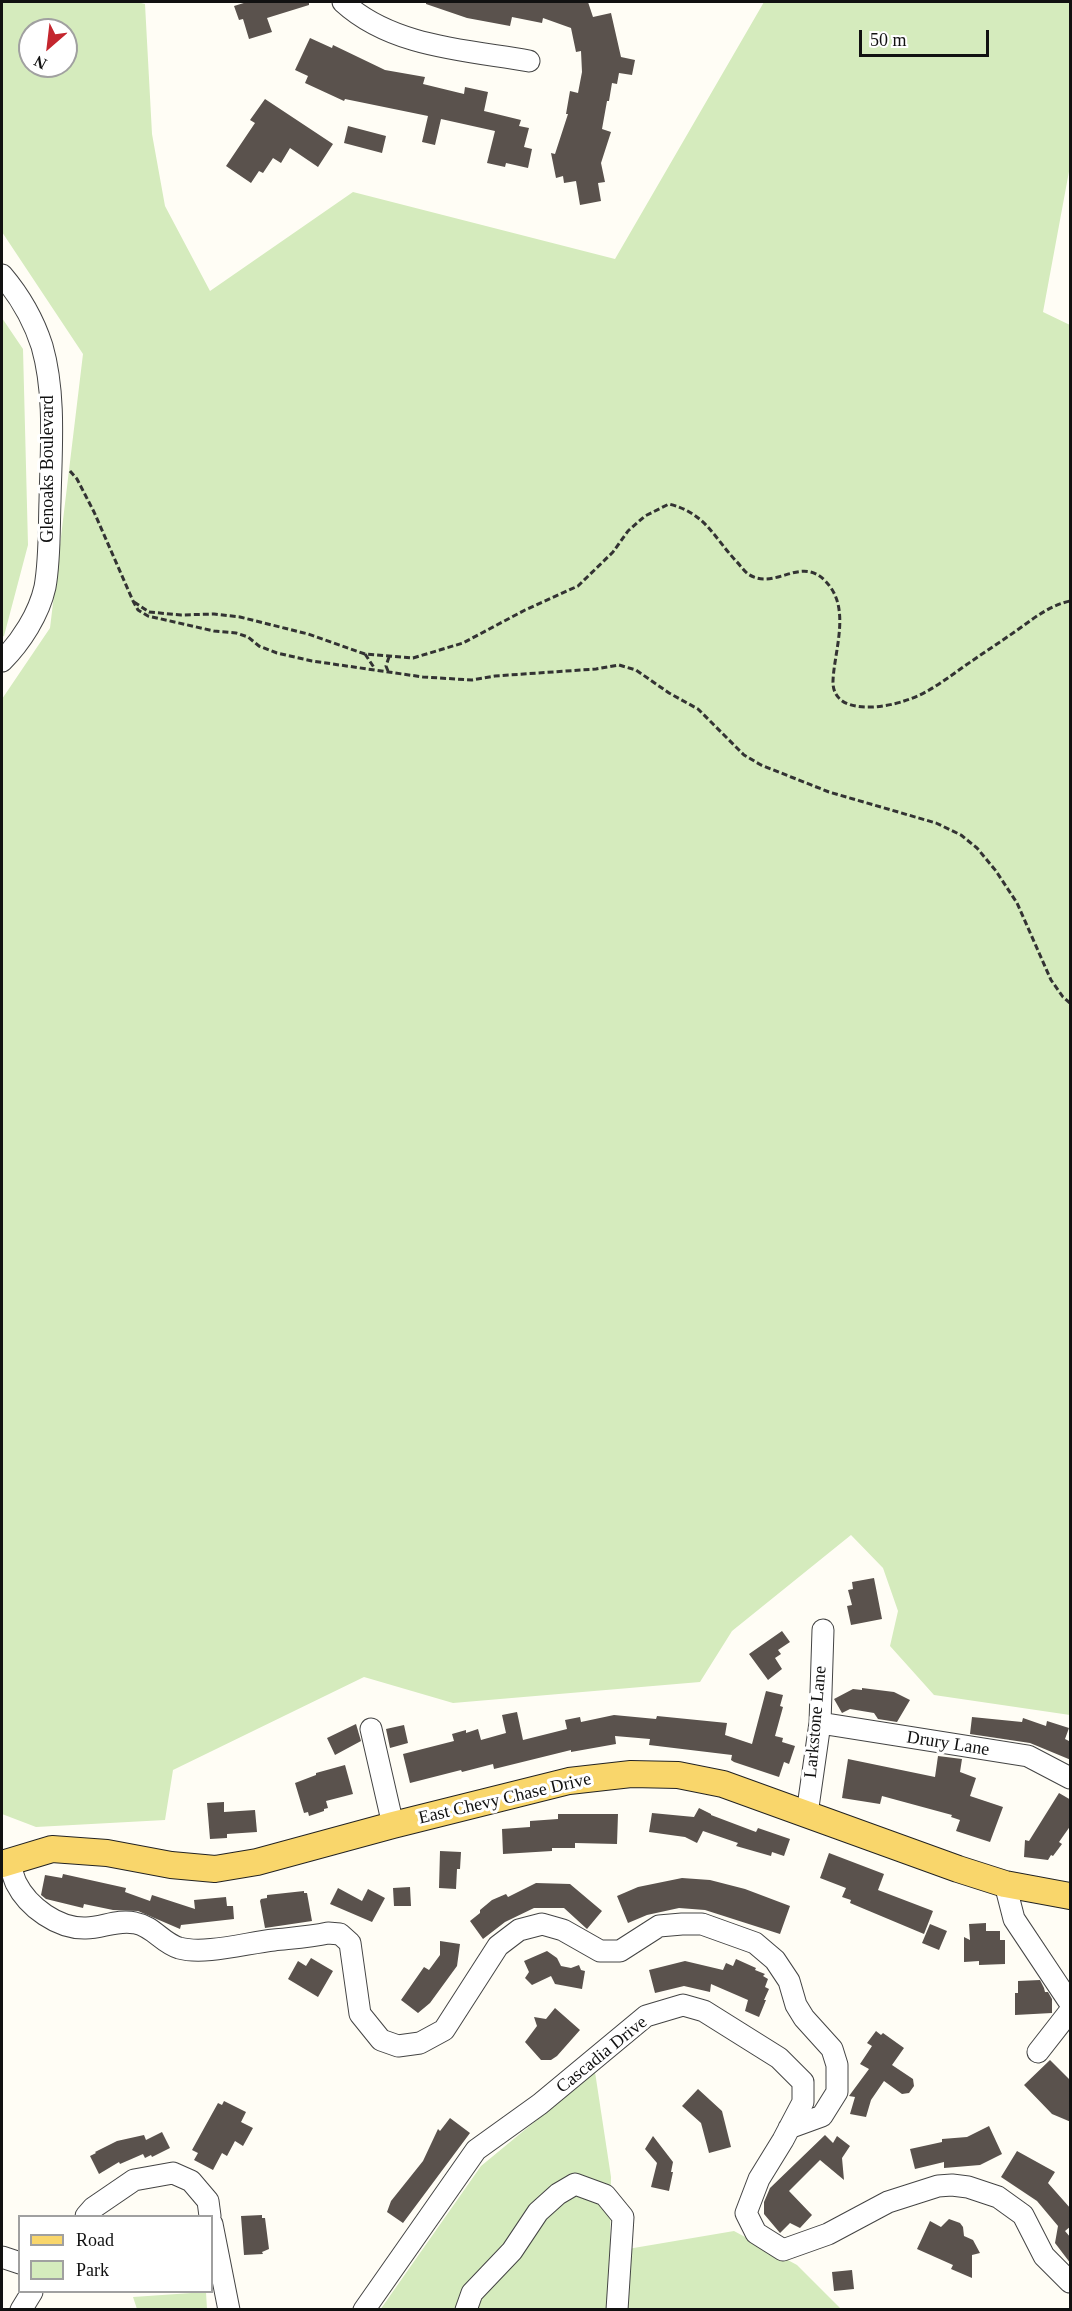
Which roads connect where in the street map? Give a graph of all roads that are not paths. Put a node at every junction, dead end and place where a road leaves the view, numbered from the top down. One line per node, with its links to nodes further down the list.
1 (343, 2): 2 (street)
2 (529, 61)
3 (2, 275): 4 (street, Glenoaks Boulevard)
4 (2, 661)
5 (823, 1630): 6 (street, Larkstone Lane)
6 (820, 1723): 8 (street, Drury Lane); 9 (street, Larkstone Lane)
7 (372, 1729): 10 (street)
8 (1071, 1778)
9 (807, 1814): 10 (main road, East Chevy Chase Drive); 12 (main road, East Chevy Chase Drive)
10 (393, 1825): 11 (main road, East Chevy Chase Drive)
11 (5, 1862): 17 (street)
12 (1005, 1884): 13 (main road, East Chevy Chase Drive); 14 (street)
13 (1071, 1896)
14 (1071, 2003)
15 (1071, 2011): 16 (street)
16 (1038, 2052)
17 (789, 2128): 23 (street, Cascadia Drive); 27 (street, Cascadia Drive)
18 (88, 2215): 19 (street)
19 (210, 2215)
20 (213, 2230): 26 (street)
21 (2, 2257): 22 (street)
22 (18, 2262)
23 (1071, 2282)
24 (31, 2293): 25 (street)
25 (21, 2310)
26 (229, 2310)
27 (364, 2310)
28 (466, 2310): 29 (street)
29 (617, 2310)

